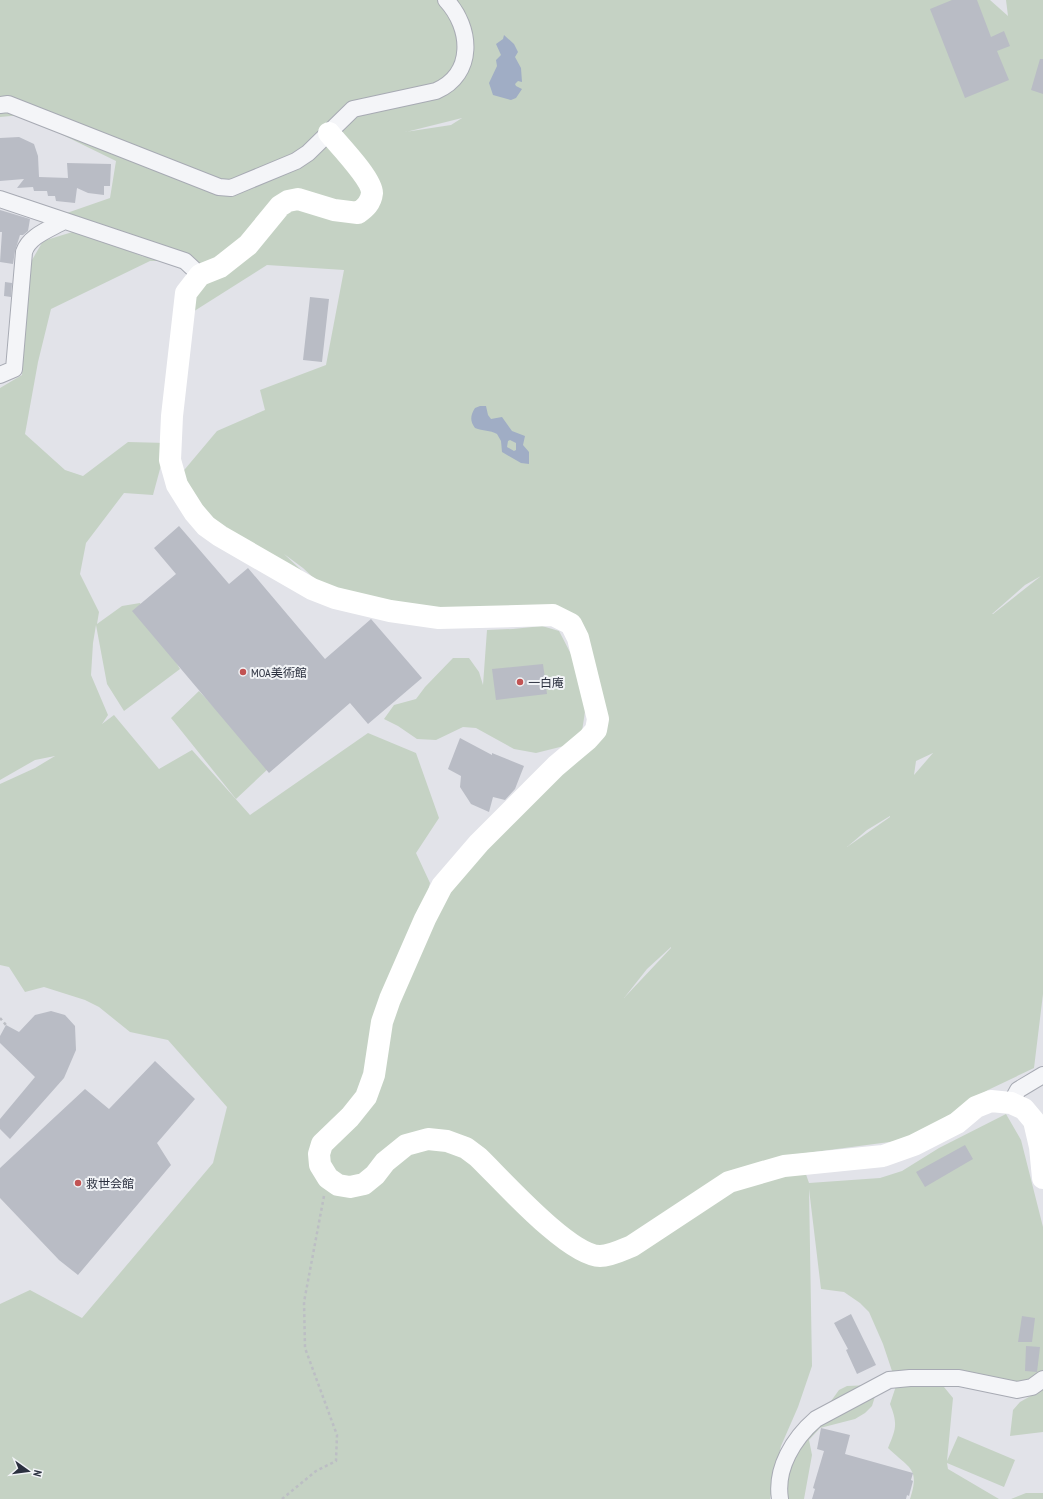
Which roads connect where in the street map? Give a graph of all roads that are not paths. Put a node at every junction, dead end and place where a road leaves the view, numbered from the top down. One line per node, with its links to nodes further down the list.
1 (446, 0): 3 (street)
2 (0, 105): 3 (street)
3 (329, 132): 6 (street)
4 (0, 199): 5 (street)
5 (64, 221): 6 (street); 7 (street)
6 (200, 275): 9 (street)
7 (0, 375)
8 (1043, 1075): 9 (street)
9 (1027, 1110): 10 (street)
10 (1043, 1178)
11 (1043, 1379): 12 (street)
12 (780, 1499)

